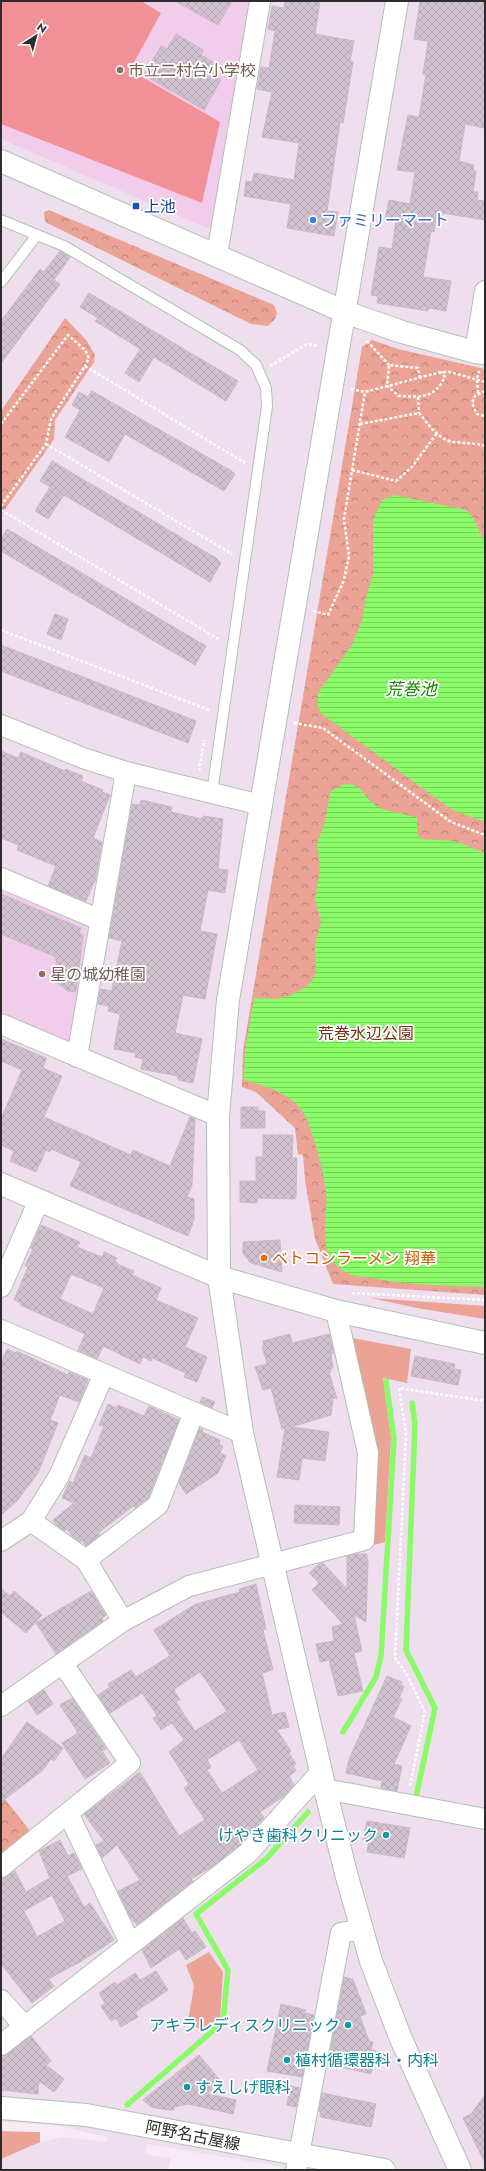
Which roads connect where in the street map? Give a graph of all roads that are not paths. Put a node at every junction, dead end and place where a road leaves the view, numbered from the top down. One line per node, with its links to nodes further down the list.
1 (260, 1): 6 (street)
2 (397, 1): 9 (street)
3 (1, 161): 6 (street)
4 (1, 220): 5 (lane)
5 (37, 235): 7 (lane); 13 (lane)
6 (217, 255): 9 (street)
7 (1, 282)
8 (485, 291): 10 (street)
9 (345, 312): 10 (street); 14 (street)
10 (480, 356)
11 (1, 725): 12 (street)
12 (126, 772): 13 (street); 16 (street)
13 (212, 793): 14 (street)
14 (261, 805): 19 (street)
15 (1, 878): 16 (street)
16 (100, 920): 18 (street)
17 (1, 1024): 18 (street)
18 (77, 1057): 19 (street)
19 (218, 1116): 22 (street)
20 (1, 1184): 21 (street)
21 (39, 1200): 22 (street); 23 (street)
22 (219, 1277): 24 (street); 29 (street)
23 (1, 1287)
24 (336, 1311): 26 (street); 33 (street)
25 (1, 1330): 27 (street)
26 (485, 1343)
27 (104, 1374): 28 (street); 30 (street)
28 (194, 1412): 29 (street); 32 (street)
29 (242, 1433): 33 (street)
30 (31, 1521): 31 (street); 32 (street)
31 (1, 1541)
32 (86, 1560): 34 (street)
33 (271, 1565): 34 (street); 37 (street)
34 (123, 1621): 35 (street)
35 (63, 1664): 36 (street); 38 (street)
36 (1, 1706)
37 (323, 1781): 39 (street); 41 (street); 42 (street)
38 (68, 1813): 40 (street); 42 (street)
39 (485, 1819)
40 (1, 1867)
41 (362, 1929): 47 (street); 49 (street)
42 (130, 1943): 44 (street)
43 (1, 2000): 44 (street)
44 (25, 2027): 45 (street)
45 (1, 2045)
46 (1, 2108): 47 (street, 阿野名古屋線)
47 (297, 2163): 48 (street, 阿野名古屋線)
48 (384, 2170)
49 (460, 2170)

